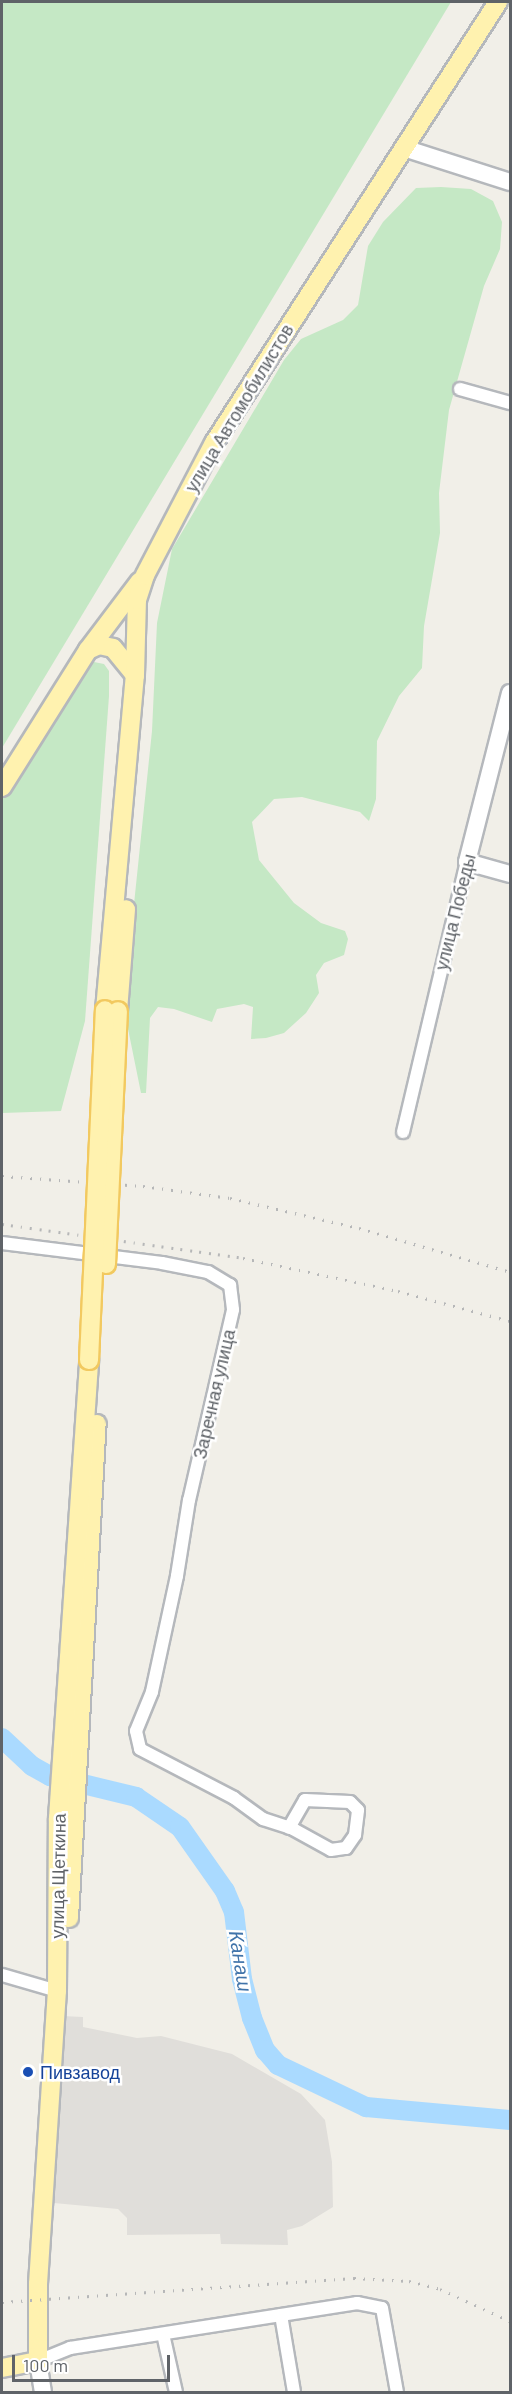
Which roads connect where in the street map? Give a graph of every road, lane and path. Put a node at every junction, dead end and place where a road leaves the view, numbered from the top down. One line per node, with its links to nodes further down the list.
1 (498, 2): 2 (main road, улица Автомобилистов)
2 (404, 148): 3 (street); 6 (main road, улица Автомобилистов)
3 (510, 182)
4 (460, 389): 5 (street)
5 (510, 403)
6 (145, 575): 7 (main road); 8 (main road, улица Автомобилистов); 13 (main road)
7 (88, 650): 8 (main road); 10 (main road)
8 (135, 675): 13 (main road, улица Автомобилистов)
9 (510, 693): 11 (street, улица Победы)
10 (2, 787)
11 (467, 862): 12 (street); 14 (street, улица Победы)
12 (510, 874)
13 (112, 1011): 18 (main road, улица Щеткина, bridge)
14 (403, 1132)
15 (2, 1243): 16 (street, Заречная улица)
16 (289, 1828): 16 (street)
17 (2, 1975): 18 (street)
18 (57, 1991): 21 (main road, улица Щеткина)
19 (282, 2315): 20 (street); 25 (street); 26 (street)
20 (163, 2334): 21 (street); 24 (street)
21 (38, 2361): 22 (main road); 23 (street, улица Щеткина)
22 (2, 2368)
23 (43, 2392)
24 (176, 2392)
25 (294, 2392)
26 (397, 2392)

